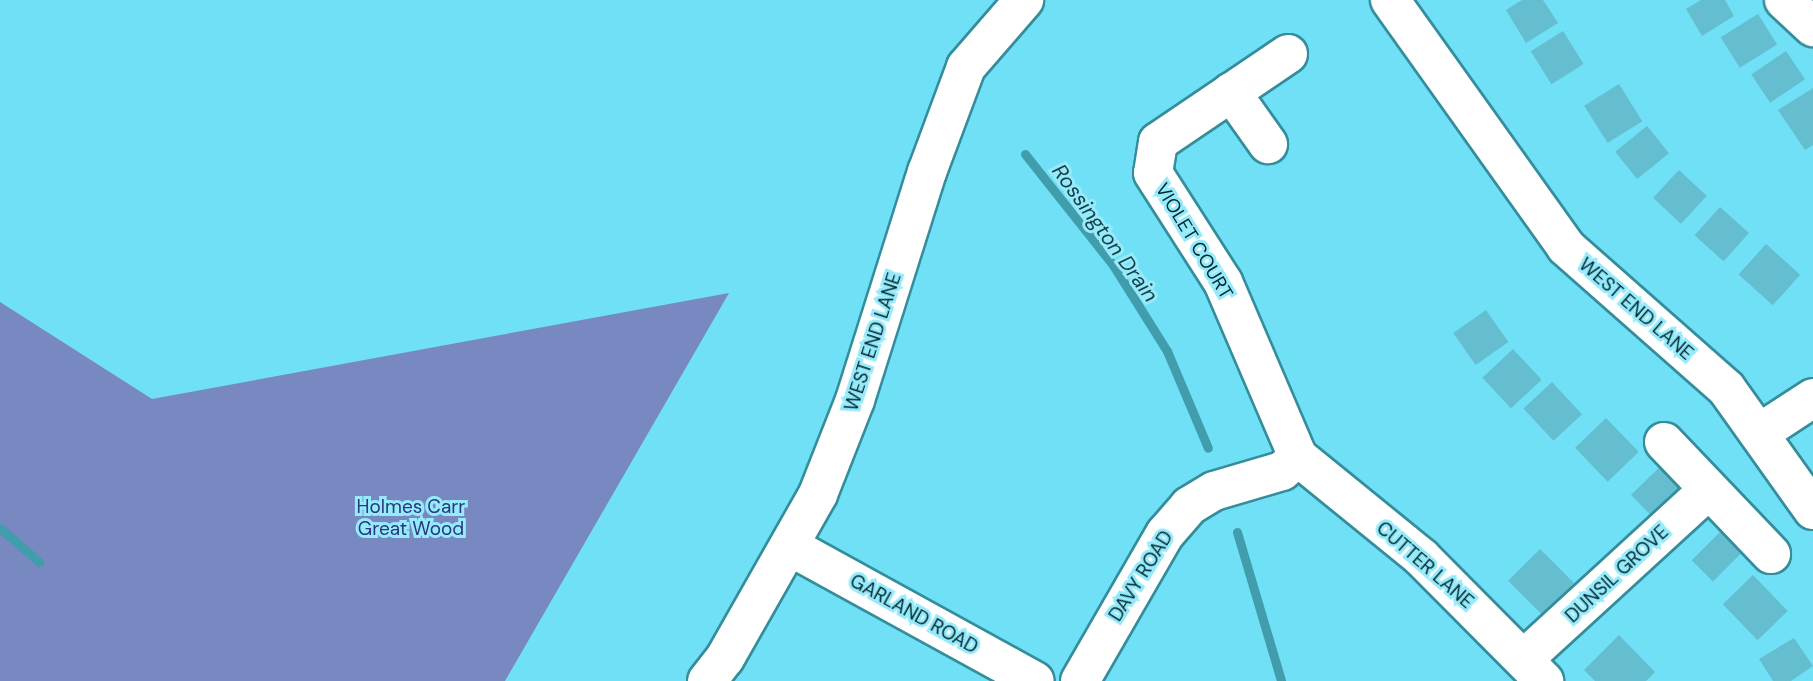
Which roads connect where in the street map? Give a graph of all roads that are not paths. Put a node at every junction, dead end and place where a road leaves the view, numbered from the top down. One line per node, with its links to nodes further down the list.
1 (1024, 0): 14 (street, WEST END LANE)
2 (1390, 0): 9 (street, WEST END LANE)
3 (1784, 0): 4 (street)
4 (1813, 27)
5 (1288, 54): 6 (street, VIOLET COURT)
6 (1231, 92): 7 (street); 11 (street, VIOLET COURT)
7 (1268, 145)
8 (1813, 398): 9 (street)
9 (1761, 432): 13 (street, WEST END LANE)
10 (1664, 442): 12 (street)
11 (1298, 457): 16 (street, CUTTER LANE); 19 (street, DAVY ROAD)
12 (1707, 490): 15 (street); 16 (street, DUNSIL GROVE)
13 (1813, 510)
14 (791, 547): 17 (street, WEST END LANE); 18 (street, GARLAND ROAD)
15 (1771, 554)
16 (1535, 669)
17 (707, 681)
18 (1035, 681)
19 (1080, 681)

